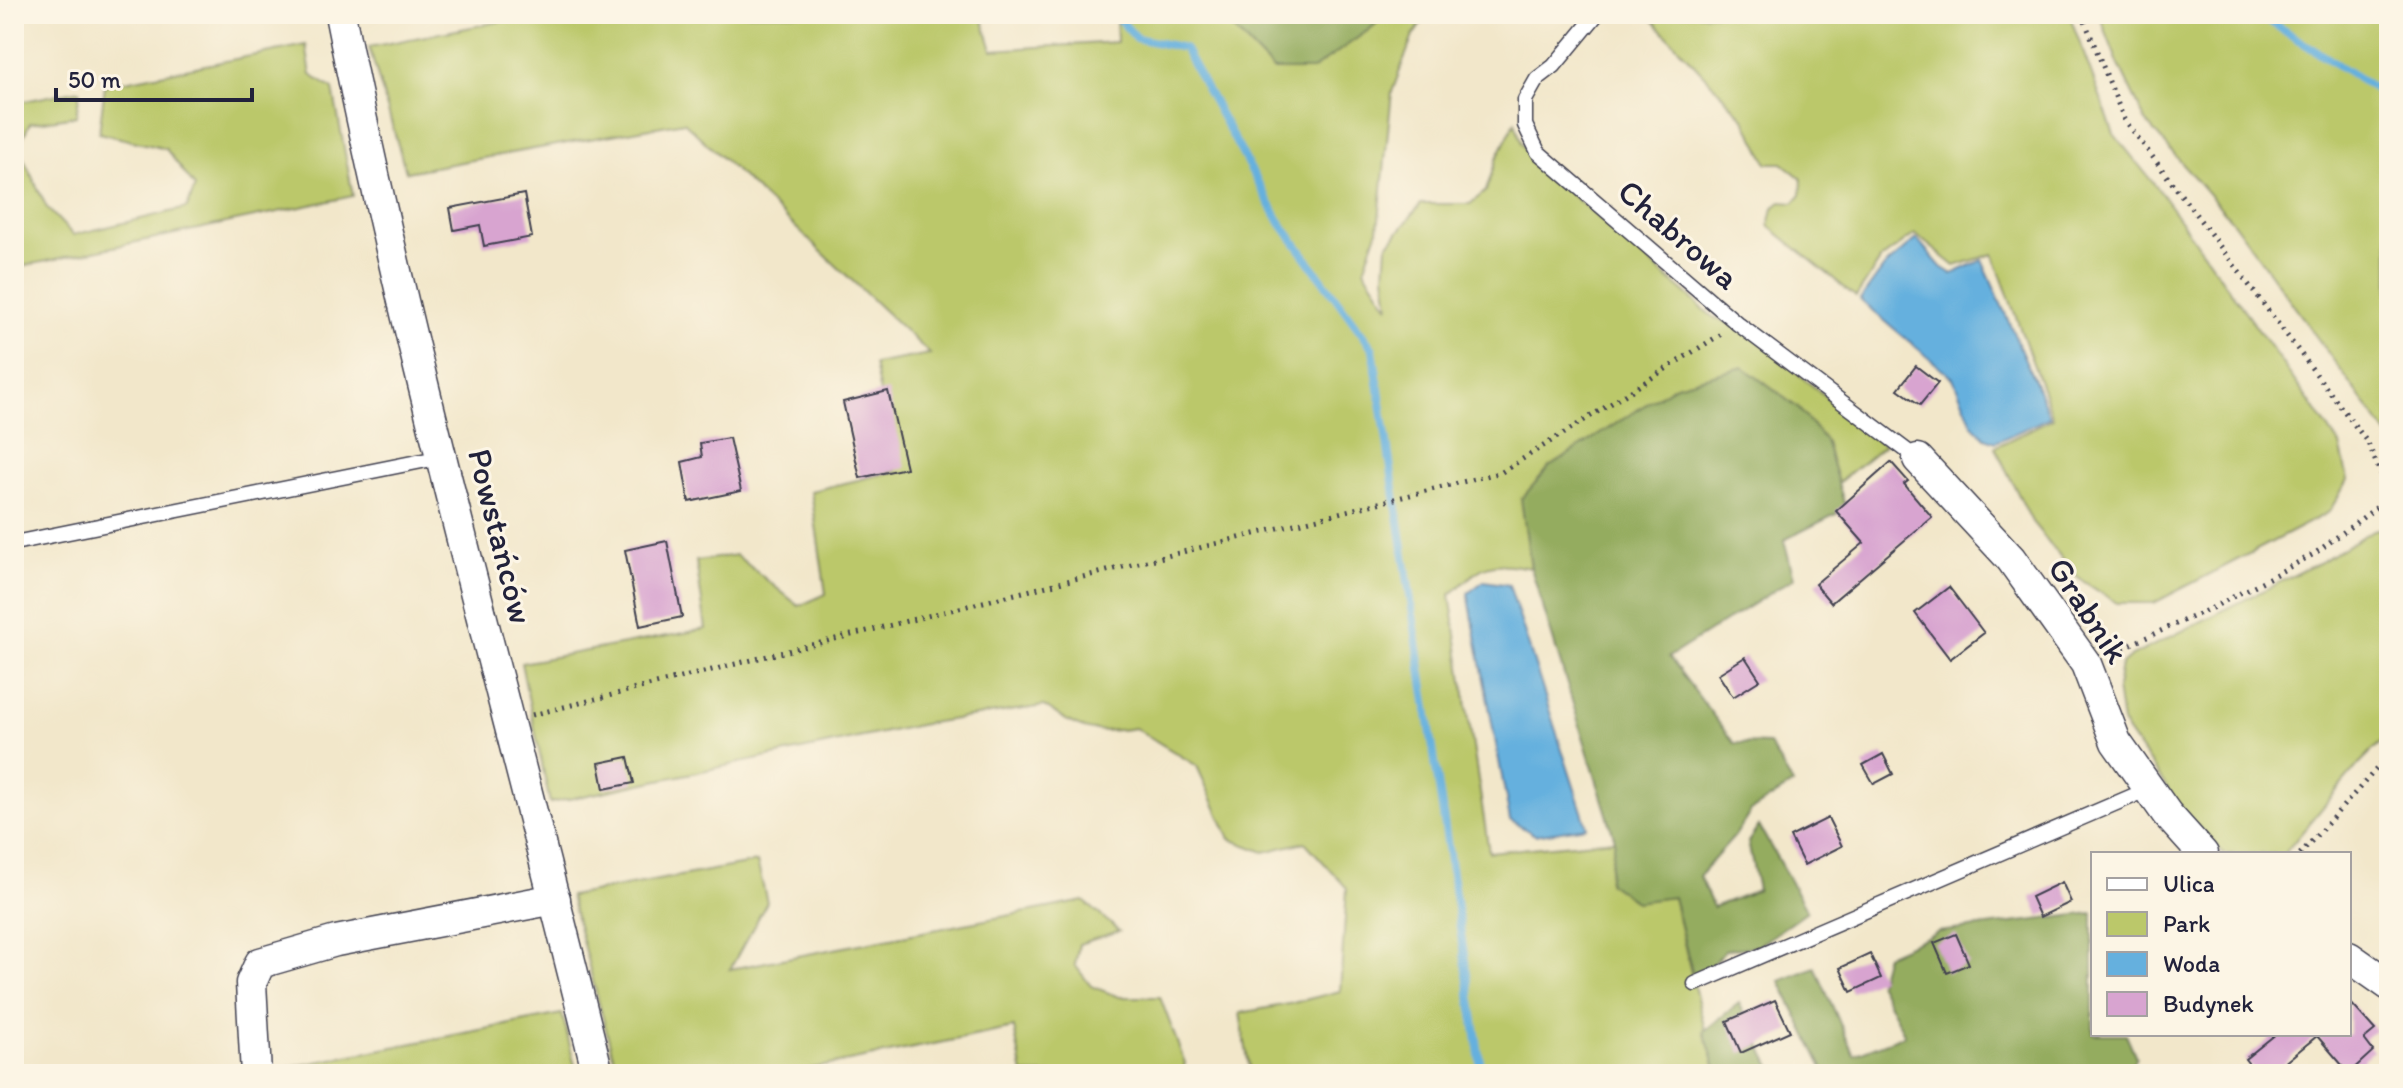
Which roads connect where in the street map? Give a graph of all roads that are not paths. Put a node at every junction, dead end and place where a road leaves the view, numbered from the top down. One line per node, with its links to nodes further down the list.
1 (340, 14): 3 (street, Powstańców)
2 (1597, 14): 4 (lane, Chabrowa)
3 (442, 457): 5 (lane); 8 (street, Powstańców)
4 (1918, 459): 6 (street, Grabnik)
5 (14, 543)
6 (2149, 789): 7 (street, Grabnik); 10 (lane)
7 (2201, 852)
8 (555, 899): 12 (street); 13 (street, Powstańców)
9 (2351, 958): 11 (street)
10 (1695, 984)
11 (2389, 985)
12 (256, 1074)
13 (598, 1074)

